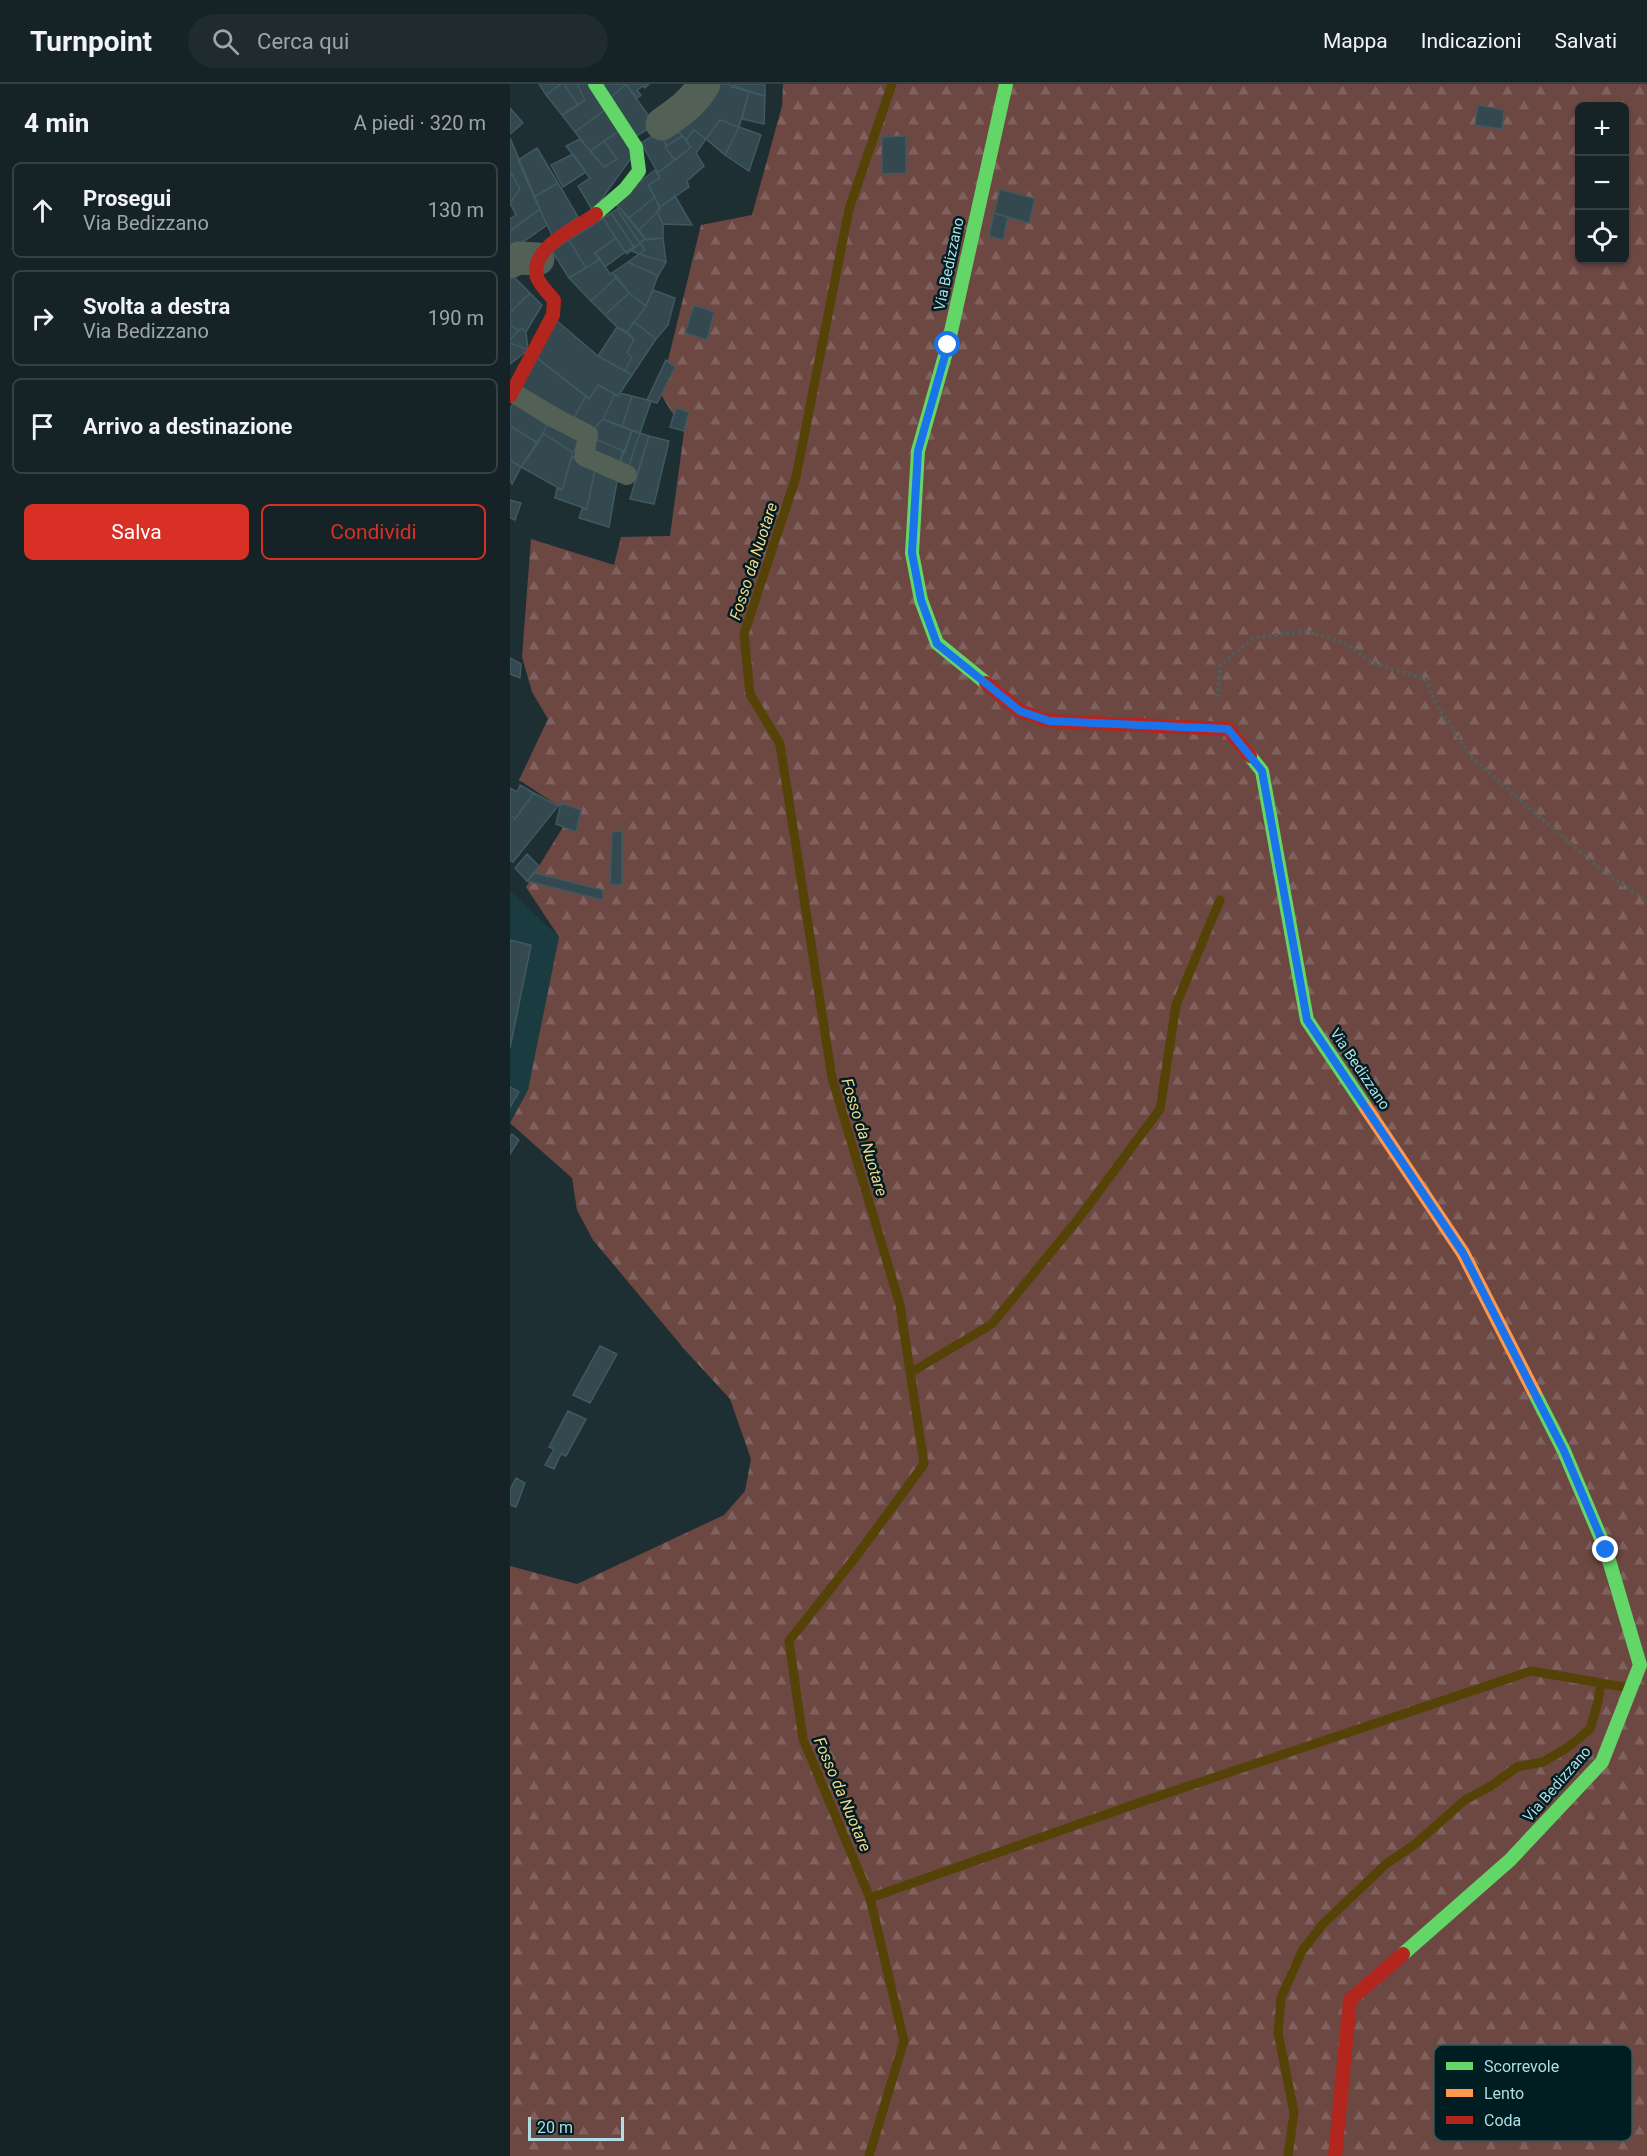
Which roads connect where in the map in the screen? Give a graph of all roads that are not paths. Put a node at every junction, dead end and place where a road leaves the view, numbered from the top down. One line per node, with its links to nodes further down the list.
1 (595, 84): 5 (street)
2 (704, 84): 4 (street)
3 (1006, 84): 8 (street, Via Bedizzano)
4 (662, 124)
5 (534, 254): 6 (street)
6 (511, 394): 7 (lane)
7 (627, 475)
8 (1335, 2156)

